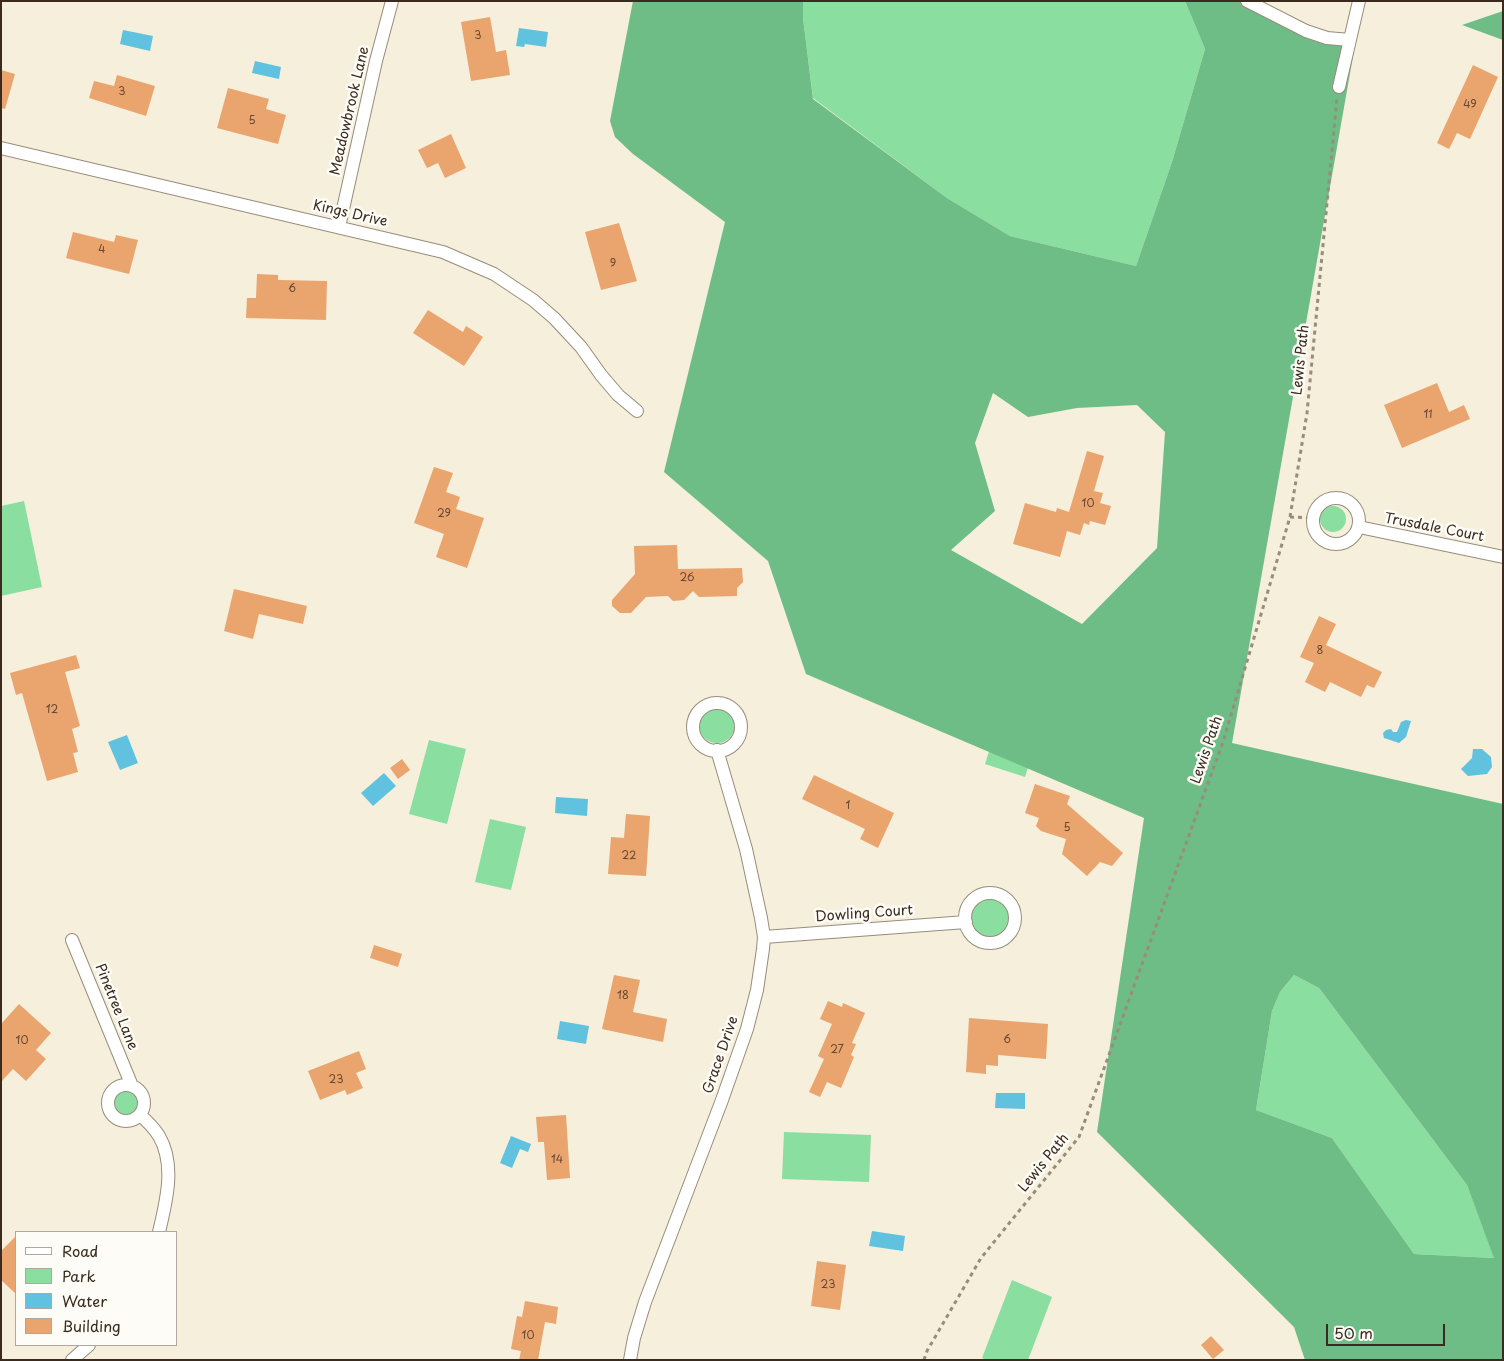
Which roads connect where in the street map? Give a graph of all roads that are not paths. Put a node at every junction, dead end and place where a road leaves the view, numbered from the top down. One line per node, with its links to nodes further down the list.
1 (392, 1): 7 (street, Meadowbrook Lane)
2 (1248, 1): 4 (street)
3 (1359, 1): 4 (street)
4 (1350, 40): 5 (street)
5 (1339, 87)
6 (1, 148): 7 (street, Kings Drive)
7 (339, 227): 8 (street, Kings Drive)
8 (637, 411)
9 (1358, 527): 9 (street); 10 (street, Trusdale Court)
10 (1503, 557)
11 (717, 750): 13 (street, Grace Drive)
12 (966, 922): 13 (street, Dowling Court)
13 (764, 937): 20 (street, Grace Drive)
14 (72, 940): 15 (street, Pinetree Lane)
15 (132, 1086): 16 (street, Pinetree Lane); 16 (street)
16 (140, 1115): 17 (street)
17 (159, 1231)
18 (88, 1346): 19 (street)
19 (72, 1360)
20 (630, 1360)

